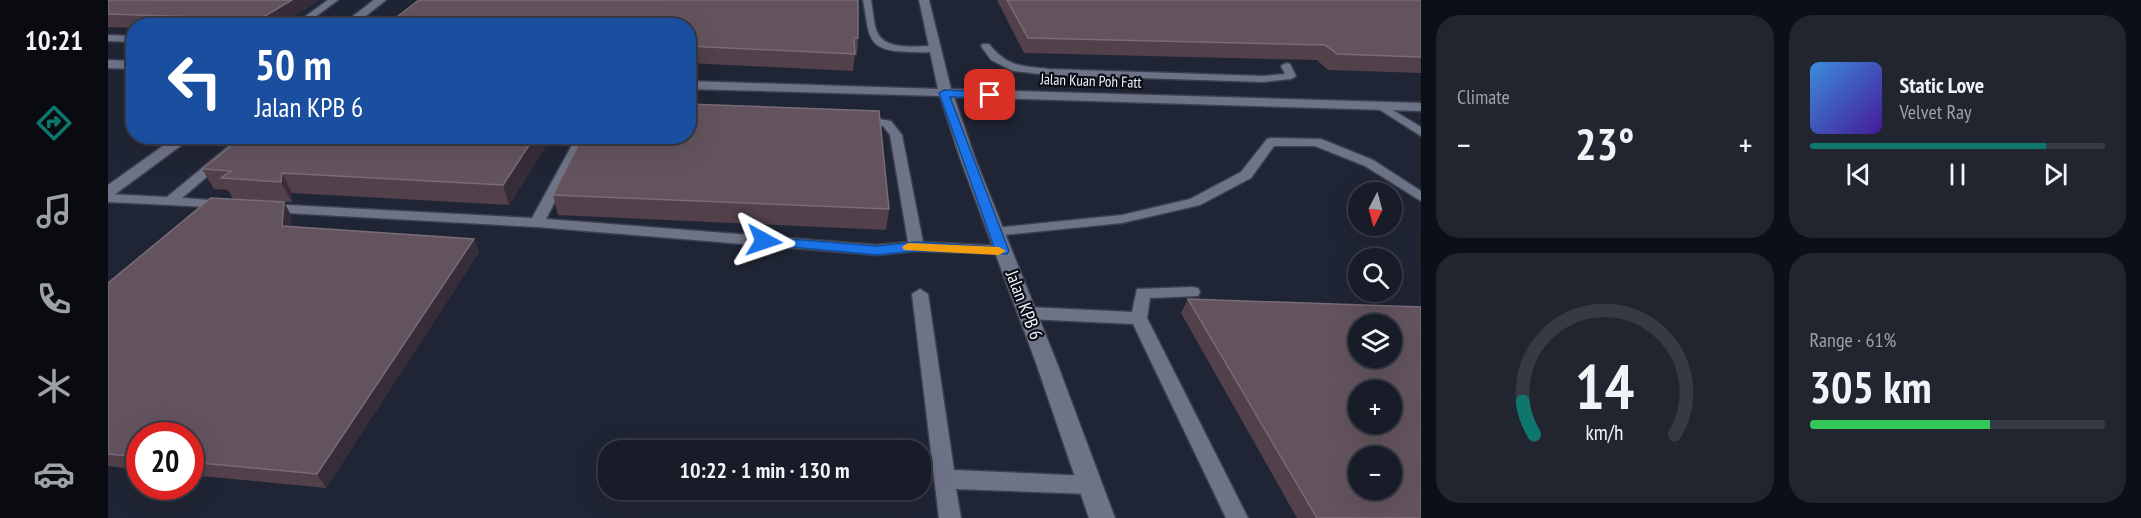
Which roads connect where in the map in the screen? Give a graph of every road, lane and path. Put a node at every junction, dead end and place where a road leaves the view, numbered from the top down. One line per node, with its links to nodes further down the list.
1 (334, 0): 5 (lane)
2 (381, 0): 6 (street)
3 (867, 0): 10 (lane)
4 (924, 0): 10 (street, Jalan KPB 6)
5 (308, 18)
6 (356, 18)
7 (108, 38): 8 (lane)
8 (126, 39)
9 (986, 46): 13 (lane)
10 (932, 49): 15 (street, Jalan KPB 6)
11 (108, 64): 12 (street)
12 (126, 65)
13 (1286, 66)
14 (696, 86): 15 (street, Jalan Kuan Poh Fatt)
15 (944, 93): 16 (street, Jalan Kuan Poh Fatt); 28 (street, Jalan KPB 6)
16 (1381, 106): 17 (street, Jalan Kuan Poh Fatt); 19 (lane)
17 (1421, 107)
18 (841, 118): 29 (lane)
19 (1421, 132)
20 (176, 144): 23 (street)
21 (239, 144): 26 (lane)
22 (579, 144): 27 (lane)
23 (108, 192)
24 (1421, 197): 28 (lane)
25 (108, 198): 26 (lane)
26 (171, 201): 27 (lane)
27 (537, 223): 29 (lane)
28 (994, 232): 30 (street, Jalan KPB 6)
29 (916, 246): 30 (lane)
30 (1003, 251): 33 (street, Jalan KPB 6)
31 (1192, 292): 34 (lane)
32 (920, 294): 35 (lane)
33 (1028, 313): 34 (lane); 36 (street, Jalan KPB 6)
34 (1139, 318): 39 (lane)
35 (943, 479): 36 (lane); 37 (lane)
36 (1090, 485): 38 (street, Jalan KPB 6)
37 (950, 518)
38 (1102, 518)
39 (1237, 518)

